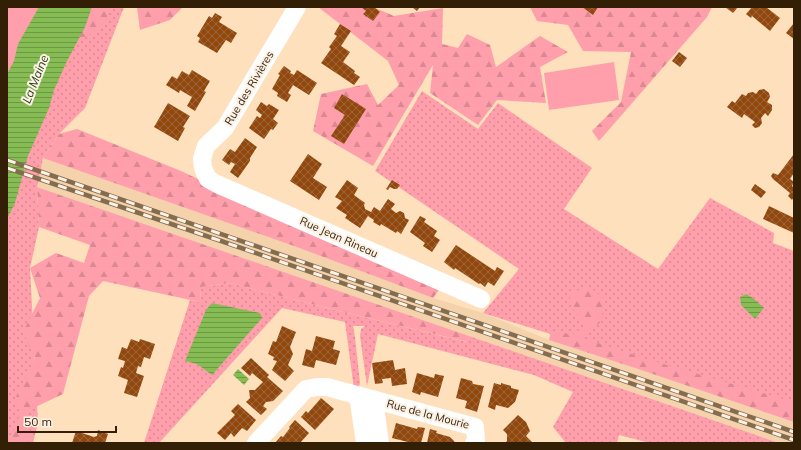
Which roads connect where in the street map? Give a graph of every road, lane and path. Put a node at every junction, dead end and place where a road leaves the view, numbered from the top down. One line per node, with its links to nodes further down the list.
1 (298, 7): 2 (street, Rue des Rivières)
2 (203, 168): 3 (street, Rue Jean Rineau)
3 (481, 299)
4 (366, 398): 5 (street); 6 (street); 7 (street); 8 (street, Rue de la Mourie)
5 (256, 443)
6 (365, 443)
7 (380, 443)
8 (474, 443)

